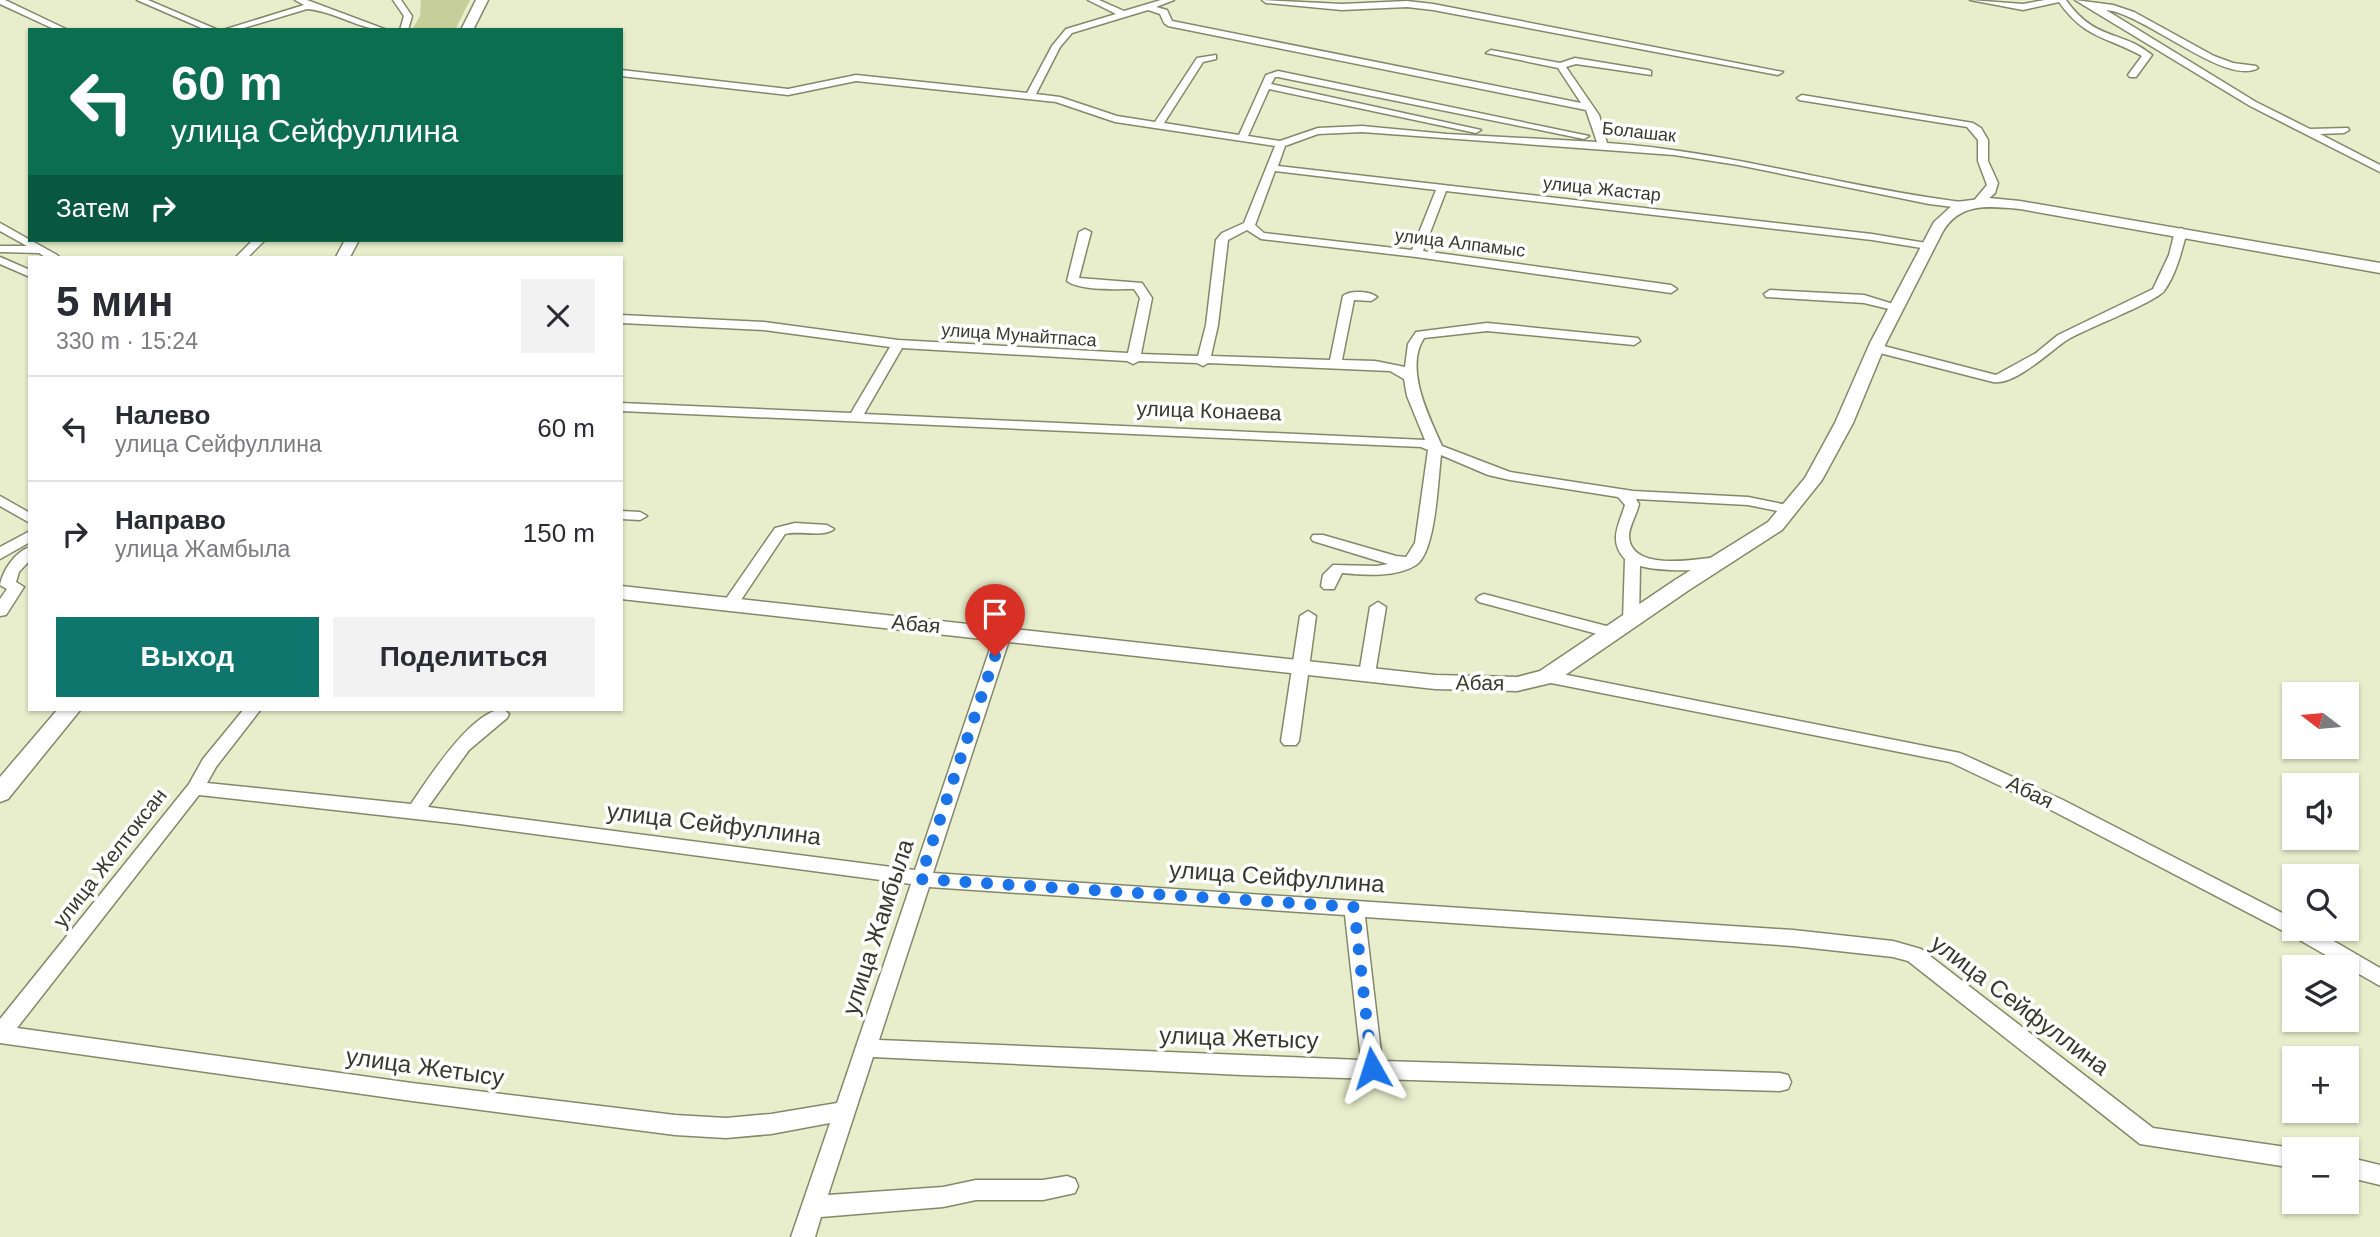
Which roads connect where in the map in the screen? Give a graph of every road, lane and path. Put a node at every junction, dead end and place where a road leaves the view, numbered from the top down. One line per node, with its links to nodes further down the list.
1 (141, 0): 21 (street)
2 (298, 0): 13 (street); 16 (street)
3 (397, 0): 26 (street)
4 (482, 0): 27 (street)
5 (1092, 0): 17 (street)
6 (1170, 0): 14 (street)
7 (1266, 0): 28 (street)
8 (1974, 0): 9 (street)
9 (2057, 0)
10 (2062, 0): 37 (street)
11 (2079, 0): 15 (street)
12 (0, 1): 20 (street)
13 (311, 6): 16 (street); 19 (street)
14 (1148, 7): 17 (street); 41 (street)
15 (2095, 7): 33 (street); 44 (street)
16 (293, 11): 18 (street)
17 (1123, 14): 39 (street)
18 (259, 21): 22 (street); 23 (street)
19 (370, 25): 24 (street); 25 (street)
20 (60, 28)
21 (209, 28)
22 (234, 28)
23 (254, 28)
24 (362, 28)
25 (378, 28)
26 (405, 28)
27 (468, 28)
28 (1600, 46): 31 (street); 34 (street)
29 (1491, 53): 32 (street)
30 (1213, 57): 42 (street)
31 (1575, 61): 32 (street); 36 (street)
32 (1561, 66): 41 (street)
33 (2253, 68)
34 (1778, 72)
35 (623, 73): 39 (street)
36 (1648, 73)
37 (2133, 75)
38 (1266, 86): 45 (street); 46 (street); 47 (street)
39 (1030, 96): 42 (street)
40 (1802, 98): 54 (street)
41 (1587, 107): 47 (street)
42 (1157, 126): 45 (street)
43 (2344, 130): 44 (street)
44 (2309, 132): 49 (street)
45 (1242, 139): 48 (street)
46 (1528, 142): 47 (street, Болашак); 48 (street, Болашак)
47 (1603, 142): 55 (street, Болашак)
48 (1281, 144): 51 (street)
49 (2361, 159): 50 (street); 52 (street)
50 (2336, 160)
51 (1272, 168): 53 (street, улица Жастар); 56 (street)
52 (2380, 169)
53 (1442, 188): 61 (street, улица Жастар); 64 (street)
54 (1977, 203): 55 (street); 58 (street)
55 (1961, 205): 61 (street)
56 (1250, 225): 64 (street, улица Алпамыс); 79 (street)
57 (0, 226): 63 (street)
58 (2181, 231): 68 (street); 77 (street)
59 (1085, 232): 78 (street)
60 (257, 242): 66 (street)
61 (1928, 246): 73 (street)
62 (0, 249): 63 (street)
63 (41, 251): 65 (street)
64 (1416, 254): 70 (street, улица Алпамыс)
65 (51, 256)
66 (243, 256)
67 (0, 260): 69 (street)
68 (2380, 268)
69 (28, 273)
70 (1671, 289)
71 (1770, 294): 73 (street)
72 (1371, 297): 80 (street)
73 (1897, 307): 77 (street)
74 (623, 319): 76 (street, улица Мунайтпаса)
75 (1634, 341): 81 (street)
76 (898, 344): 78 (street, улица Мунайтпаса); 83 (street)
77 (1876, 348): 87 (street)
78 (1133, 359): 79 (street, улица Мунайтпаса)
79 (1203, 362): 80 (street, улица Мунайтпаса)
80 (1335, 365): 81 (street, улица Мунайтпаса)
81 (1410, 379): 84 (street)
82 (623, 407): 83 (street, улица Конаева)
83 (856, 417): 84 (street, улица Конаева)
84 (1435, 446): 85 (street, улица Конаева); 98 (street)
85 (1622, 493): 87 (street, улица Конаева); 96 (street)
86 (0, 500): 90 (street)
87 (1787, 509): 97 (street)
88 (623, 515): 89 (street)
89 (640, 516)
90 (28, 518)
91 (827, 528): 102 (street)
92 (28, 535): 95 (street)
93 (1318, 538): 98 (street)
94 (28, 553): 104 (street)
95 (0, 554)
96 (1633, 557): 97 (street); 106 (street)
97 (1723, 561): 106 (street)
98 (1410, 562): 99 (street)
99 (1329, 586)
100 (623, 592): 102 (street, Абая)
101 (1484, 599): 107 (street)
102 (731, 603): 108 (street, Абая)
103 (1378, 607): 110 (street)
104 (0, 611)
105 (1308, 616): 109 (street)
106 (1631, 620): 107 (street)
107 (1612, 633): 111 (street)
108 (1003, 634): 109 (street, Абая); 119 (street, улица Жамбыла)
109 (1301, 666): 110 (street, Абая); 115 (street)
110 (1367, 674): 111 (street, Абая)
111 (1547, 677): 121 (street, Абая)
112 (68, 711): 117 (street)
113 (251, 711): 116 (street, улица Желтоксан)
114 (501, 714): 118 (street)
115 (1290, 741)
116 (195, 788): 118 (street, улица Сейфуллина); 124 (street, улица Желтоксан)
117 (0, 793)
118 (415, 812): 119 (street, улица Сейфуллина)
119 (920, 879): 120 (street, улица Сейфуллина); 126 (street, улица Жамбыла)
120 (1354, 907): 127 (street); 130 (street, улица Сейфуллина)
121 (2282, 922)
122 (2316, 941): 123 (street, Абая)
123 (2380, 978)
124 (9, 1012): 125 (street, улица Желтоксан)
125 (0, 1034): 129 (street, улица Жетысу)
126 (865, 1048): 127 (street, улица Жетысу); 129 (street, улица Жамбыла)
127 (1372, 1068): 128 (street, улица Жетысу)
128 (1780, 1082)
129 (844, 1111): 134 (street, улица Жамбыла)
130 (2282, 1156)
131 (2359, 1170): 132 (street)
132 (2380, 1175)
133 (1067, 1186): 134 (street)
134 (813, 1207): 135 (street, улица Жамбыла)
135 (803, 1237)

